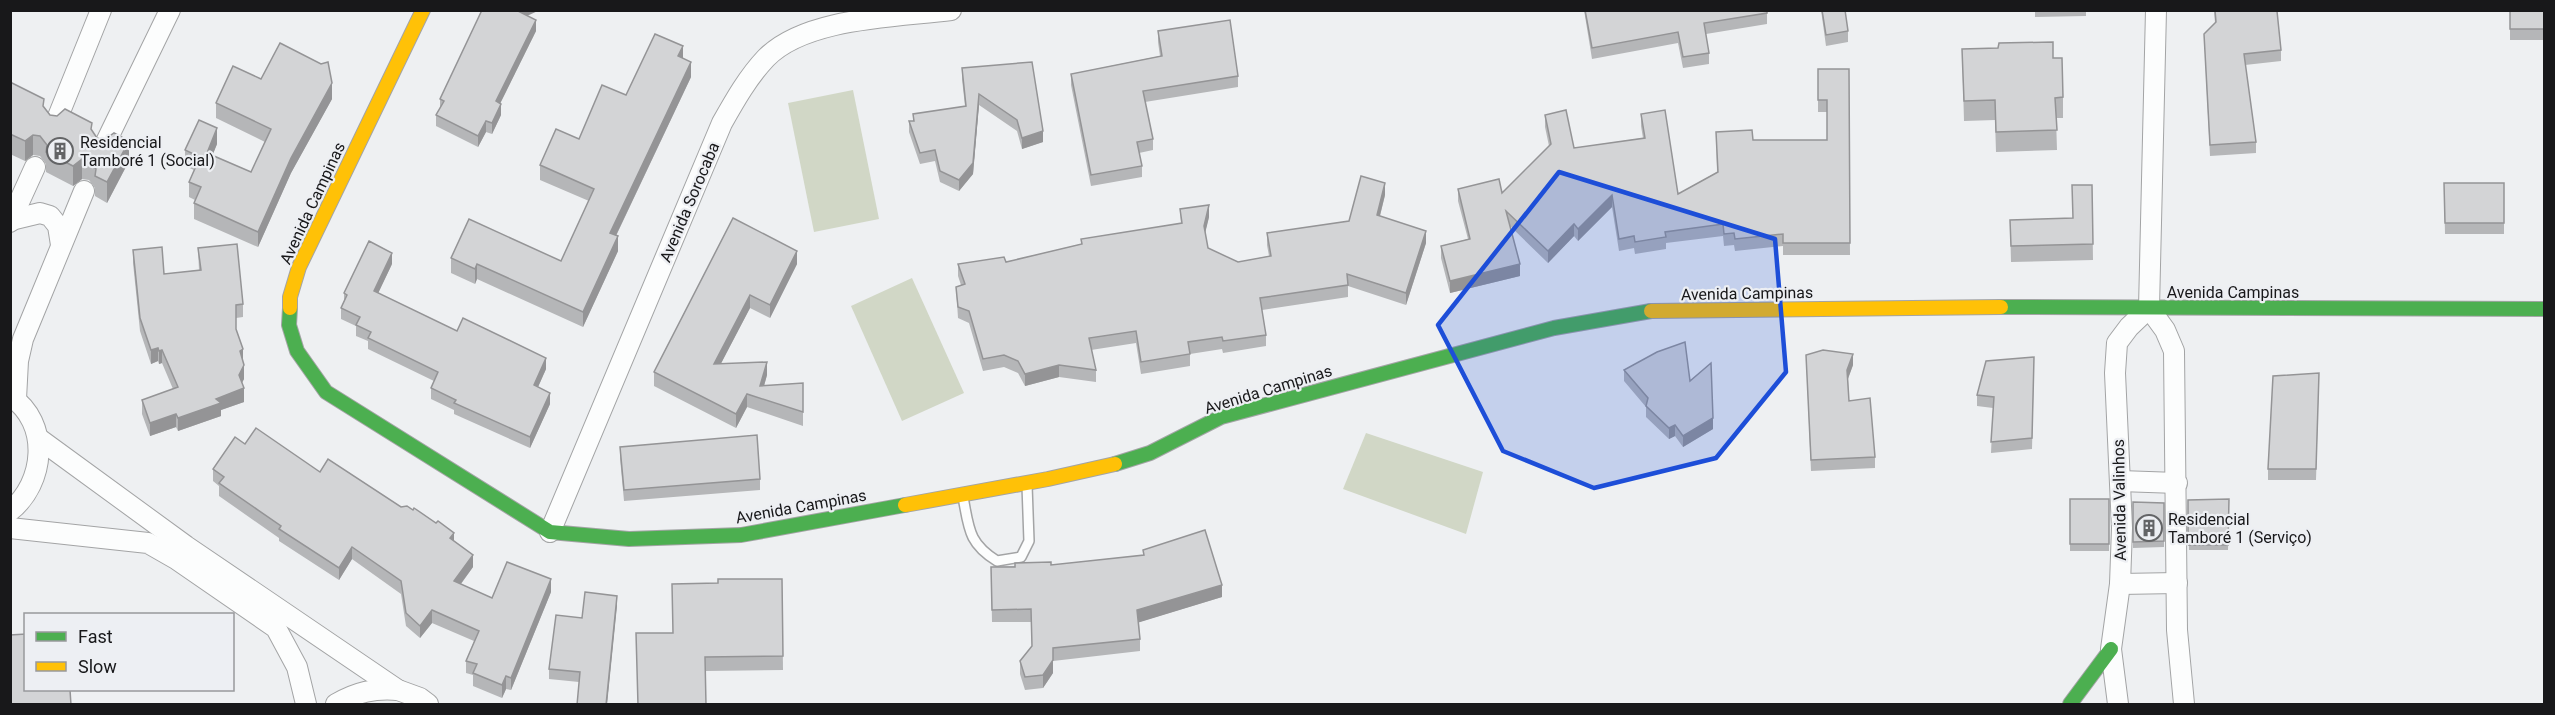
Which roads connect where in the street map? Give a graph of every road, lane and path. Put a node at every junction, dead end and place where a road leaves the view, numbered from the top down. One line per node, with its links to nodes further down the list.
1 (101, 10): 6 (street)
2 (170, 10): 7 (street)
3 (423, 10): 22 (street, Avenida Campinas)
4 (951, 10): 22 (street, Avenida Sorocaba)
5 (2156, 10): 12 (street)
6 (55, 124)
7 (103, 148)
8 (35, 166): 10 (street)
9 (84, 191): 11 (street)
10 (11, 221): 11 (street)
11 (62, 244): 14 (street)
12 (2149, 308): 13 (street, Avenida Campinas); 16 (street, Avenida Valinhos); 17 (street, Avenida Campinas); 18 (street)
13 (2544, 309)
14 (13, 398): 15 (street)
15 (38, 438): 20 (street); 26 (street)
16 (2120, 481): 18 (street); 24 (street, Avenida Valinhos)
17 (1027, 483): 19 (street, Avenida Campinas); 19 (lane)
18 (2176, 483): 23 (street)
19 (963, 494): 22 (street, Avenida Campinas)
20 (10, 511)
21 (10, 528): 27 (street)
22 (550, 532)
23 (2176, 583): 24 (street); 32 (street)
24 (2120, 584): 25 (street, Avenida Valinhos)
25 (2111, 649): 30 (street); 31 (street, Avenida Valinhos)
26 (398, 690): 28 (street); 29 (street)
27 (306, 705)
28 (336, 705)
29 (428, 705)
30 (2070, 705)
31 (2118, 705)
32 (2184, 705)

